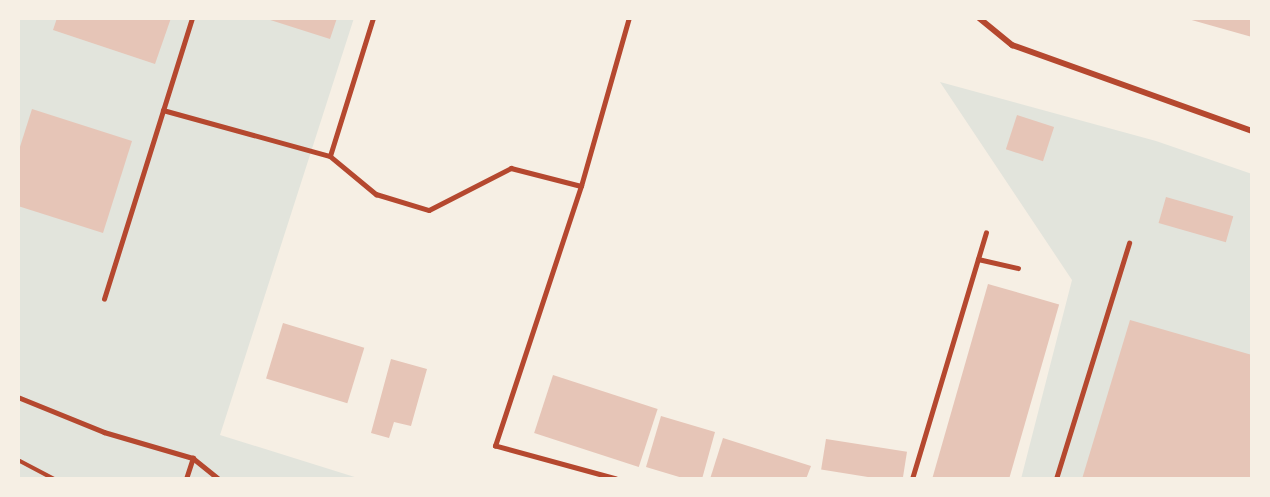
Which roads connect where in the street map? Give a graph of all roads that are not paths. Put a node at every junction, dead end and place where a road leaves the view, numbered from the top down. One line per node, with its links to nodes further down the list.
1 (192, 18): 5 (lane)
2 (373, 18): 7 (lane)
3 (629, 18): 8 (lane)
4 (979, 18): 6 (street)
5 (163, 110): 7 (lane); 13 (lane)
6 (1252, 131)
7 (330, 156): 8 (lane)
8 (581, 186): 18 (lane)
9 (986, 233): 11 (lane)
10 (1129, 243): 20 (lane)
11 (978, 259): 12 (lane); 19 (lane)
12 (1017, 268)
13 (104, 298)
14 (18, 397): 15 (lane)
15 (193, 458): 16 (lane); 17 (lane)
16 (186, 479)
17 (219, 479)
18 (616, 479)
19 (912, 479)
20 (1056, 479)

